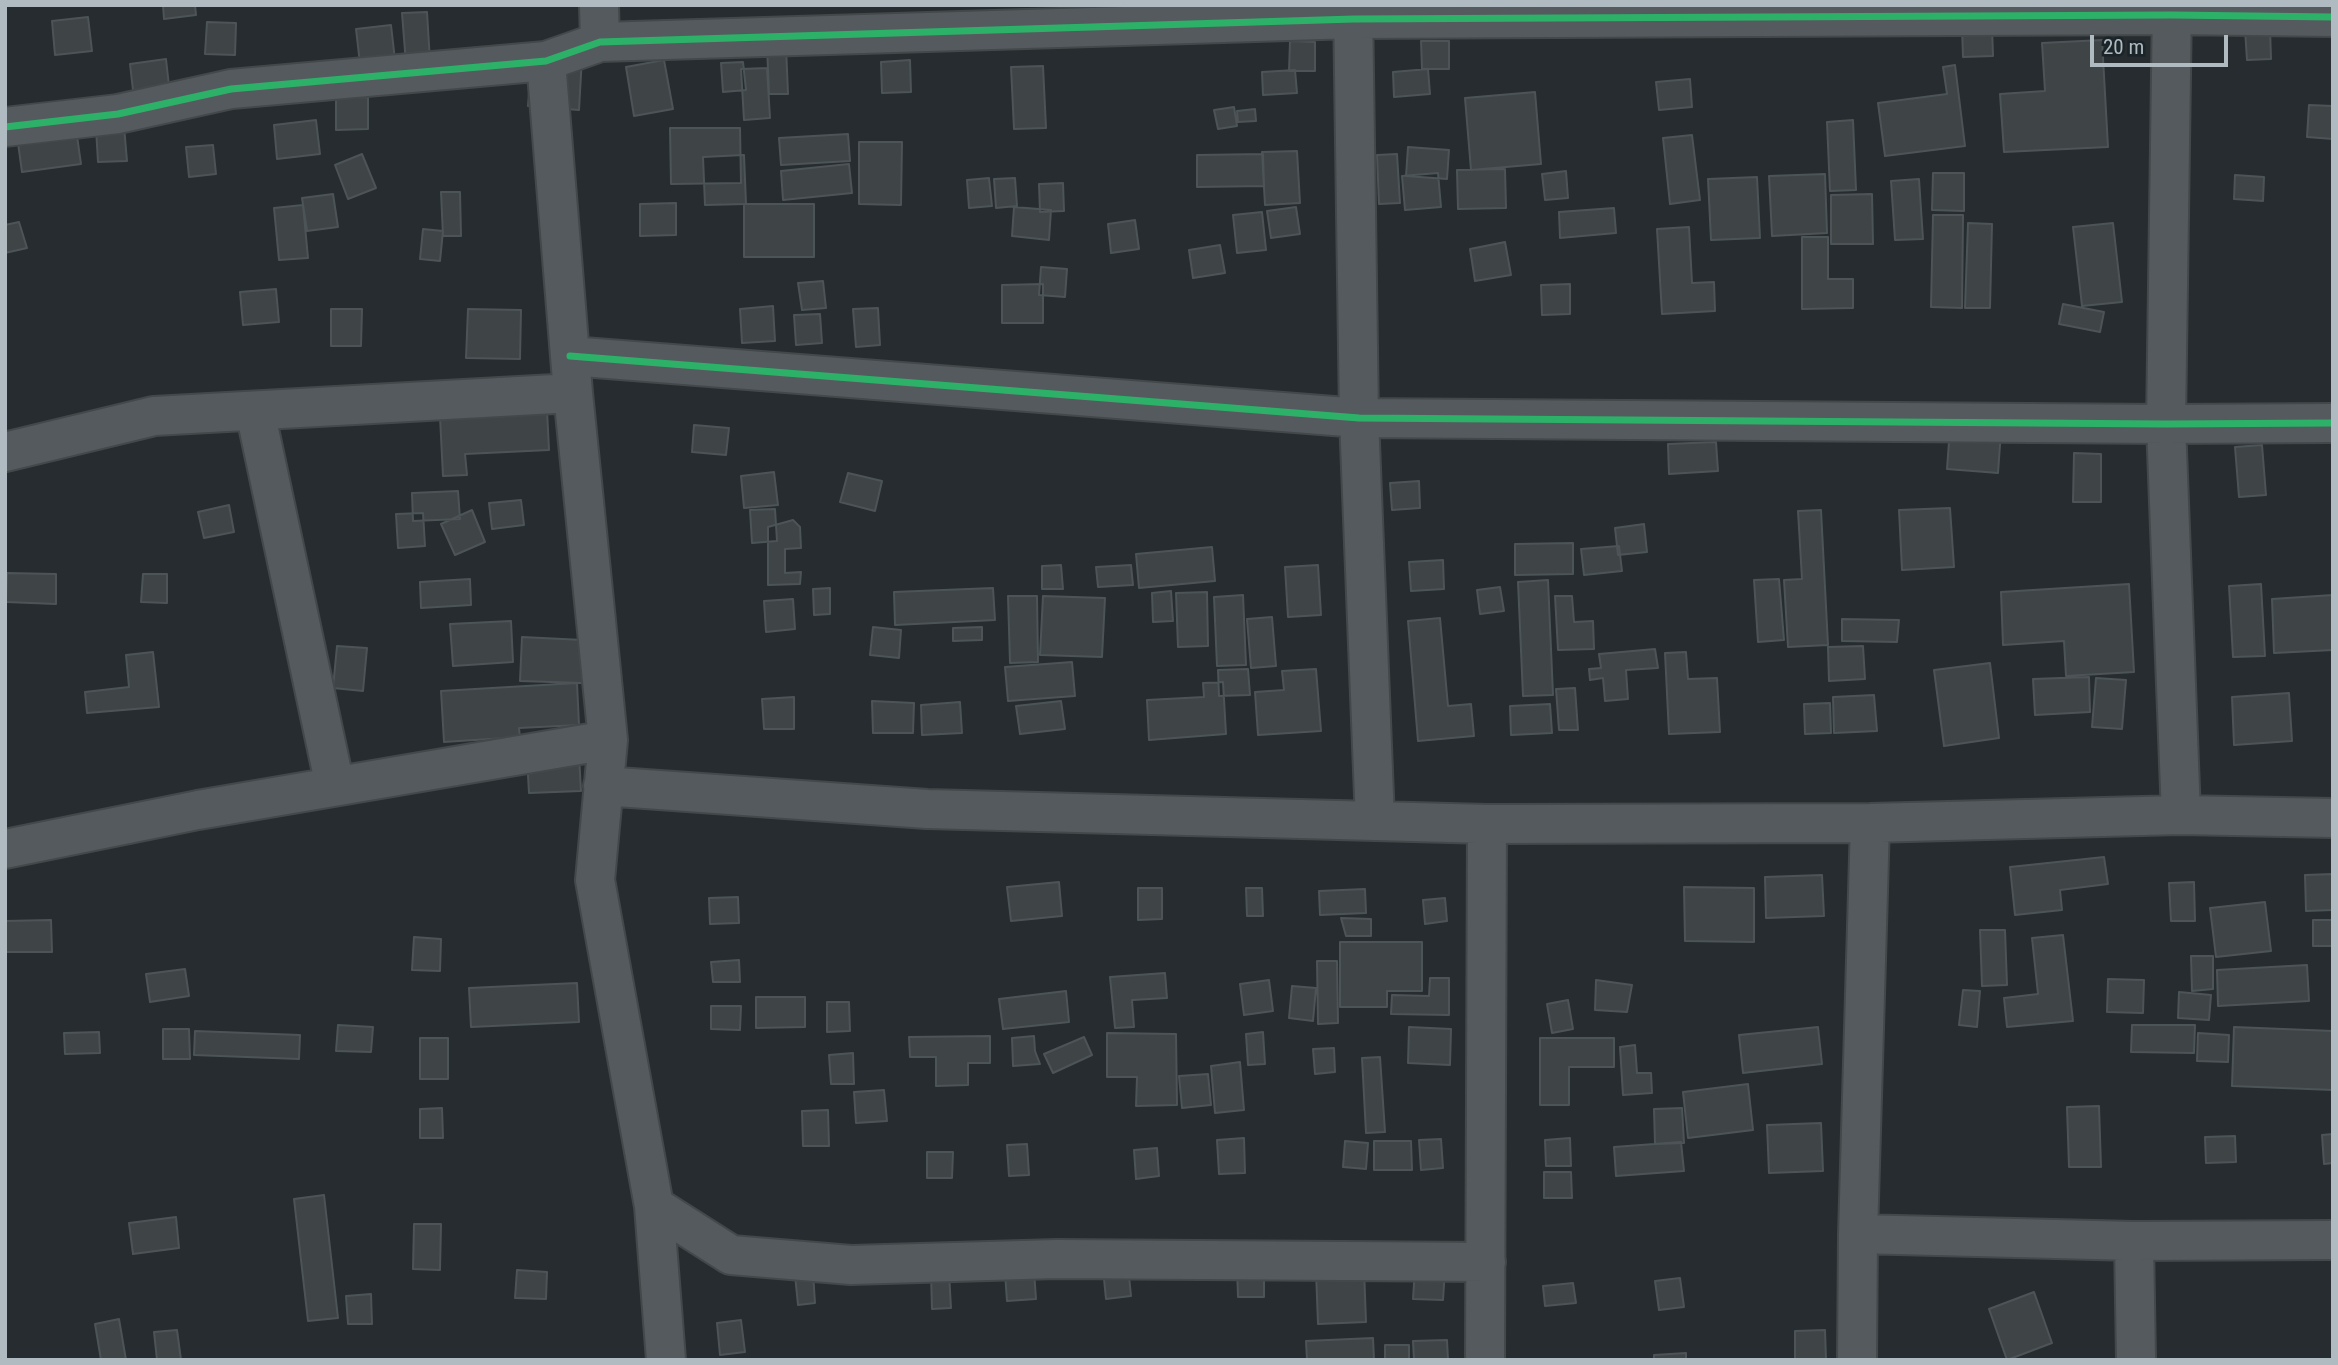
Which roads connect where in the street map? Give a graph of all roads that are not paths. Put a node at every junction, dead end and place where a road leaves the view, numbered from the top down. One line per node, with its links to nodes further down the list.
1 (2172, 10): 2 (street); 3 (street); 11 (street)
2 (1353, 12): 4 (street); 9 (street)
3 (2333, 17)
4 (600, 24): 5 (street)
5 (546, 61): 6 (street); 7 (street)
6 (5, 127)
7 (571, 374): 8 (street); 9 (street); 13 (street)
8 (256, 411): 12 (street); 14 (street)
9 (1359, 418): 11 (street); 18 (street)
10 (2333, 423): 11 (street)
11 (2166, 424): 16 (street)
12 (5, 452)
13 (608, 740): 14 (street); 15 (street)
14 (335, 786): 21 (street)
15 (604, 786): 18 (street); 22 (street)
16 (2181, 815): 17 (street); 19 (street)
17 (2333, 818)
18 (1375, 821): 20 (street)
19 (1870, 823): 20 (street); 23 (street)
20 (1487, 824): 26 (street)
21 (5, 849)
22 (654, 1206): 26 (street); 27 (street)
23 (1858, 1234): 25 (street); 29 (street)
24 (2333, 1240): 25 (street)
25 (2134, 1241): 30 (street)
26 (1486, 1262): 28 (street)
27 (666, 1360)
28 (1485, 1360)
29 (1857, 1360)
30 (2136, 1360)

